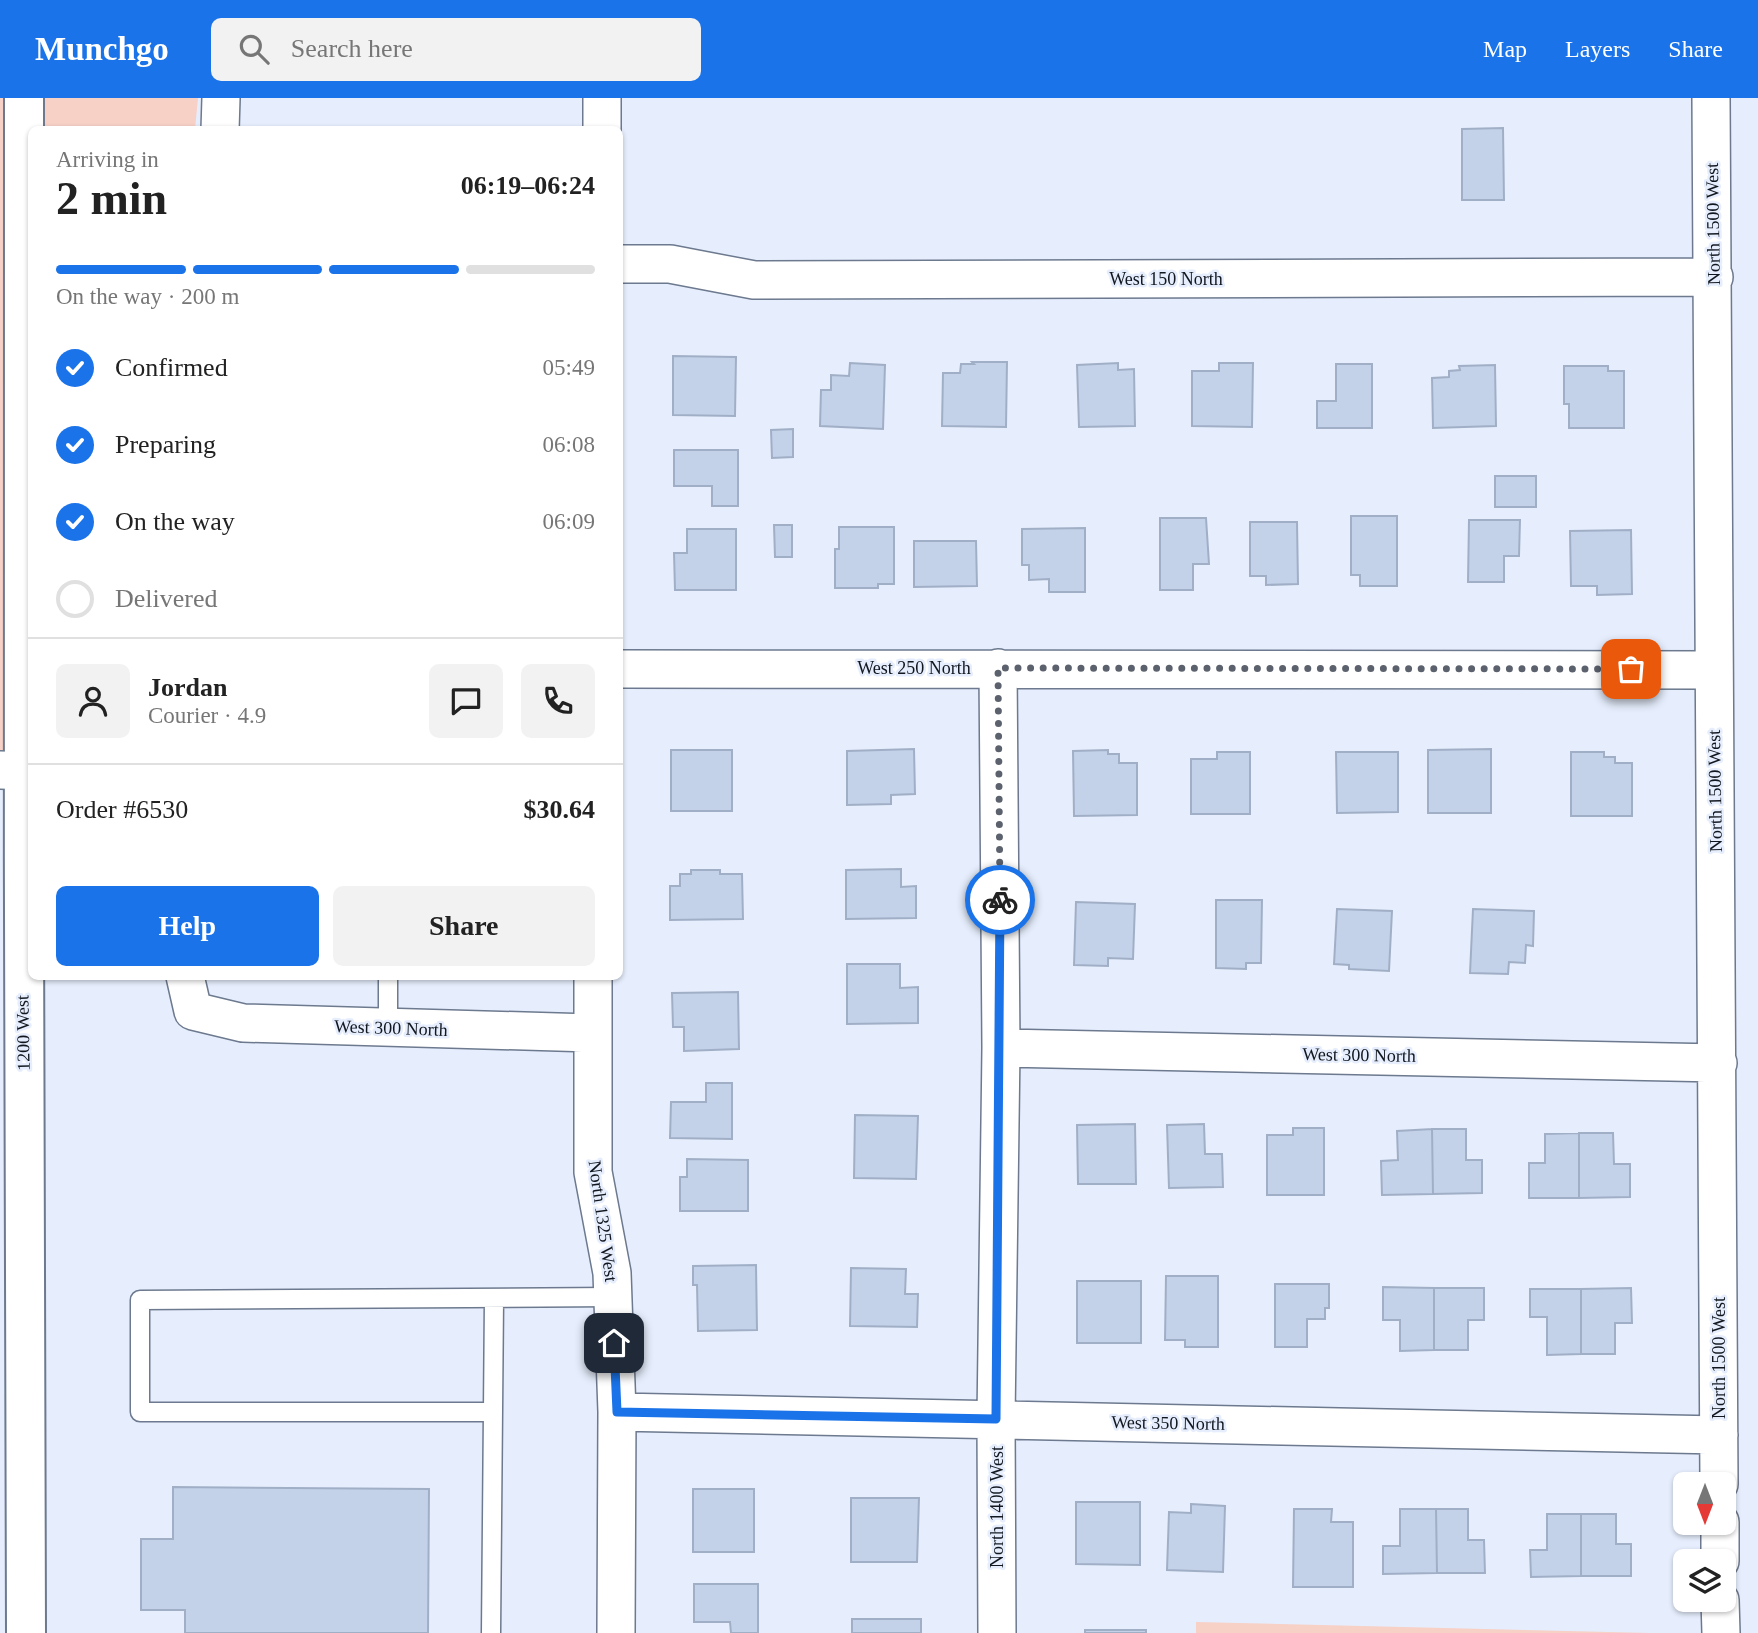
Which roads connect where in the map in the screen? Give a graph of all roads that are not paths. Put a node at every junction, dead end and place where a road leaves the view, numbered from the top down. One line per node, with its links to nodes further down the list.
1 (24, 98): 12 (street, 1200 West)
2 (221, 98): 5 (street)
3 (602, 98): 6 (street)
4 (1711, 98): 8 (street, North 1500 West)
5 (220, 126)
6 (602, 126)
7 (623, 264): 8 (street, West 150 North)
8 (1714, 277): 11 (street, North 1500 West)
9 (998, 668): 10 (street, West 250 North); 11 (street, West 250 North); 18 (street, North 1400 West)
10 (623, 669)
11 (1713, 670): 19 (street, North 1500 West)
12 (18, 771): 28 (street, 1200 West)
13 (388, 980): 16 (lane)
14 (593, 980): 17 (street, North 1325 West)
15 (189, 993): 16 (street, West 300 North)
16 (388, 1028): 17 (street, West 300 North)
17 (591, 1033): 20 (street, North 1325 West)
18 (1001, 1048): 19 (street, West 300 North); 24 (street, North 1400 West)
19 (1718, 1063): 25 (street, North 1500 West)
20 (613, 1297): 21 (lane); 23 (street, North 1325 West)
21 (494, 1298): 22 (lane); 22 (lane)
22 (492, 1412): 29 (lane)
23 (617, 1412): 24 (street, West 350 North); 30 (street, North 1325 West)
24 (996, 1419): 25 (street, West 350 North); 31 (street, North 1400 West)
25 (1719, 1435): 26 (street, North 1500 West)
26 (1719, 1472)
27 (1720, 1612): 32 (street)
28 (26, 1633)
29 (491, 1633)
30 (616, 1633)
31 (998, 1633)
32 (1721, 1633)

